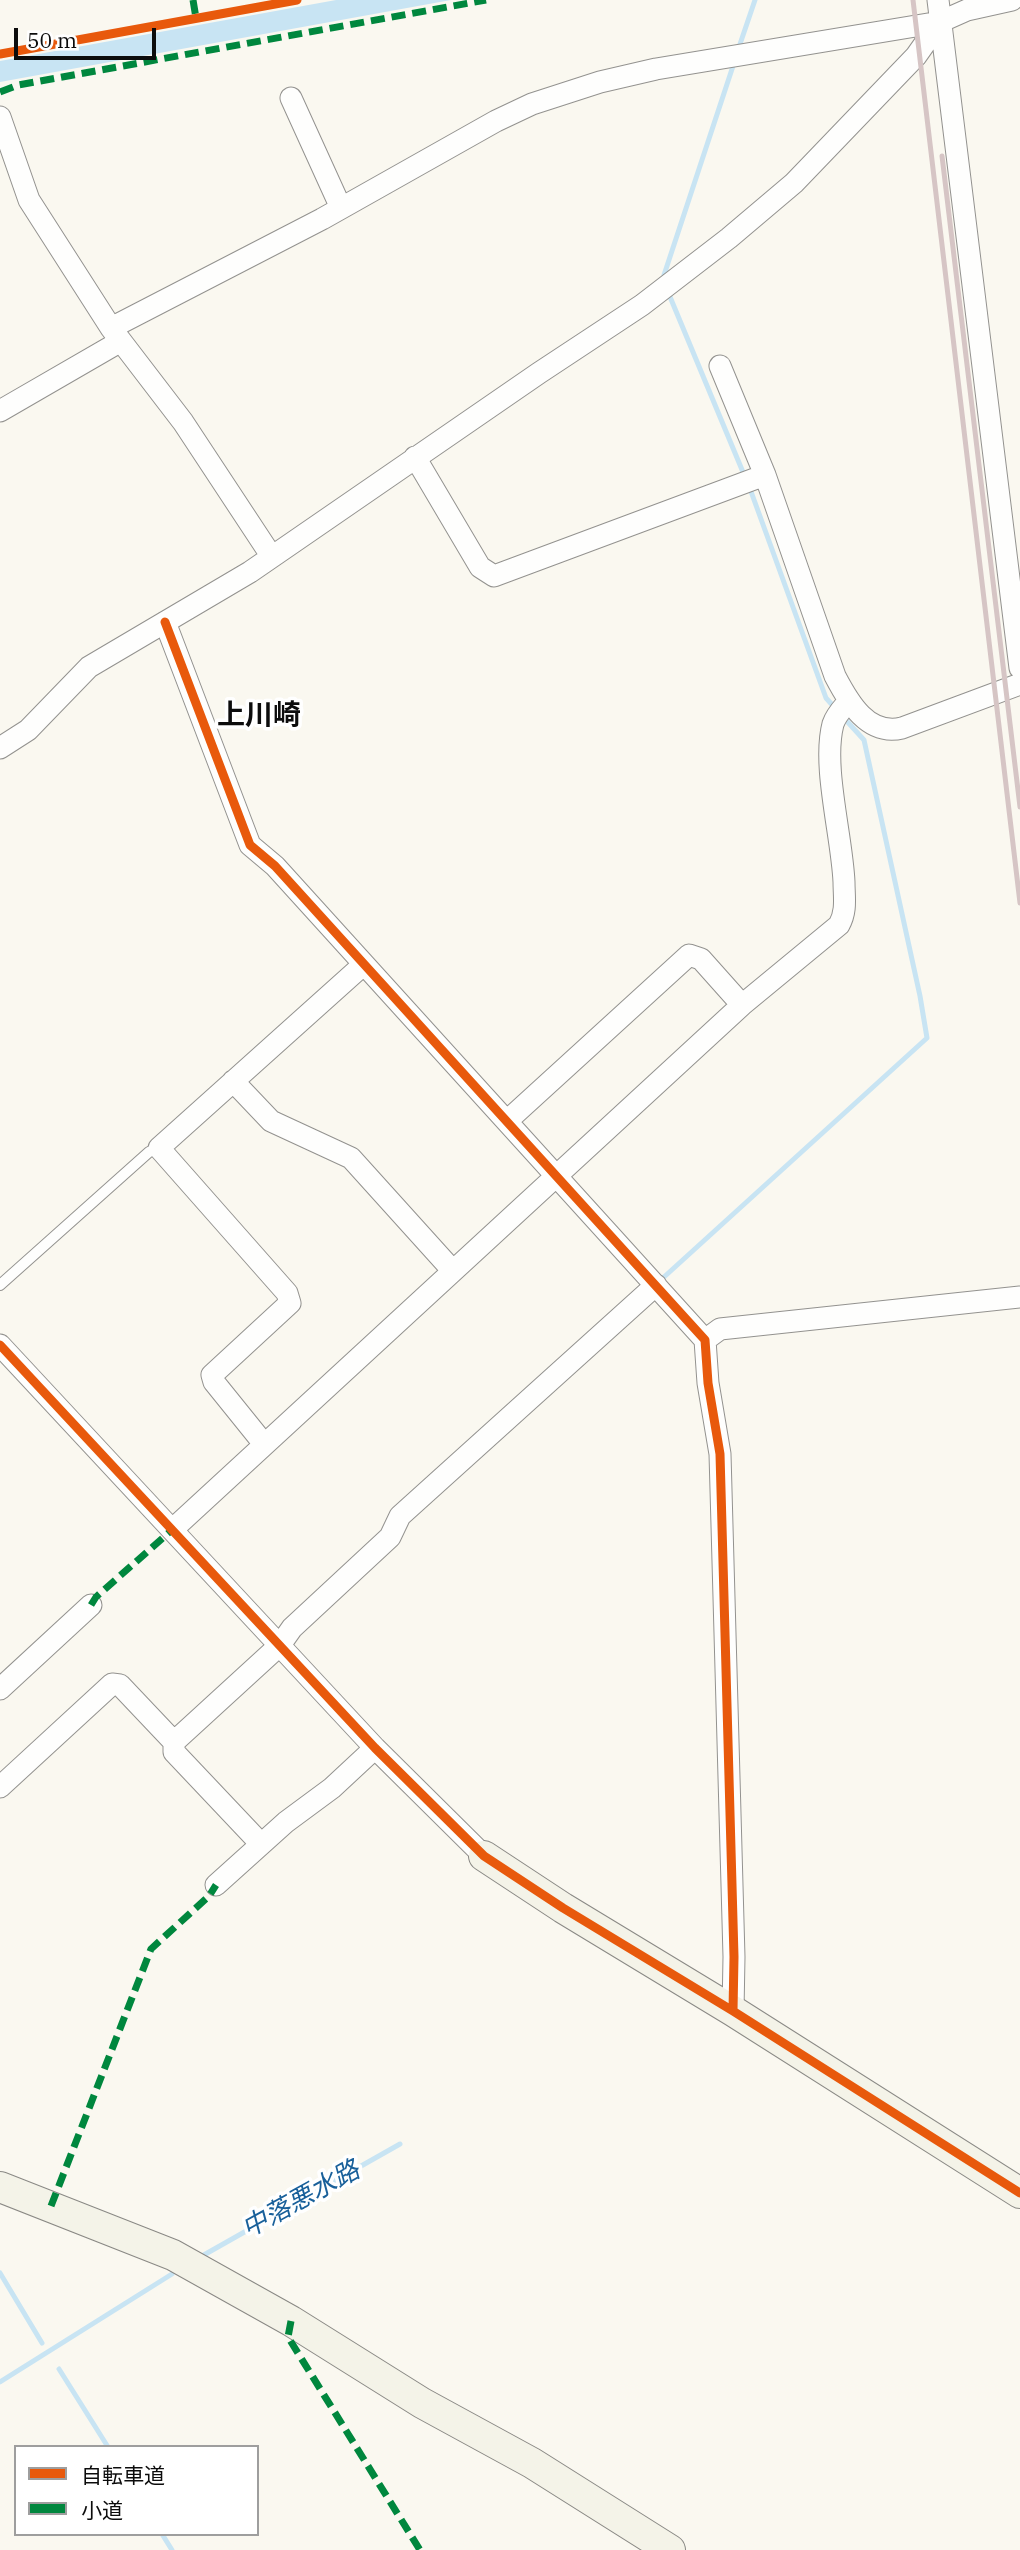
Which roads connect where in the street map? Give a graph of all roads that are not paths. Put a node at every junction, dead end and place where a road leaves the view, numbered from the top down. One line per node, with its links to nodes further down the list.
1 (938, 0): 3 (street)
2 (1012, 0): 3 (street)
3 (940, 22): 6 (street); 10 (street); 14 (street)
4 (291, 98): 6 (street)
5 (0, 117): 7 (street)
6 (341, 208): 7 (street)
7 (116, 335): 9 (street); 12 (street)
8 (720, 366): 11 (street)
9 (0, 411)
10 (415, 457): 11 (street); 12 (street)
11 (765, 475): 16 (street)
12 (272, 557): 13 (street)
13 (165, 622): 17 (street); 18 (street)
14 (1020, 668)
15 (1020, 684): 16 (street)
16 (848, 702): 19 (street)
17 (0, 748)
18 (363, 965): 20 (street); 21 (street)
19 (742, 1005): 21 (street); 23 (street)
20 (233, 1081): 22 (street); 24 (street)
21 (507, 1121): 23 (street)
22 (159, 1148): 25 (lane); 30 (street)
23 (556, 1177): 24 (street); 26 (street)
24 (453, 1271): 30 (street)
25 (0, 1285)
26 (656, 1285): 28 (street); 33 (street)
27 (1020, 1297): 28 (street)
28 (705, 1340): 41 (street)
29 (0, 1345): 31 (street)
30 (264, 1444): 31 (street)
31 (173, 1529): 33 (street)
32 (91, 1605): 34 (street)
33 (280, 1645): 35 (street); 36 (street)
34 (0, 1689)
35 (174, 1742): 37 (street); 38 (street)
36 (375, 1748): 38 (street); 39 (street)
37 (0, 1787)
38 (261, 1844): 40 (street)
39 (484, 1856): 41 (street)
40 (216, 1885)
41 (733, 2011): 43 (street)
42 (0, 2187): 44 (street)
43 (1020, 2193)
44 (670, 2550)

